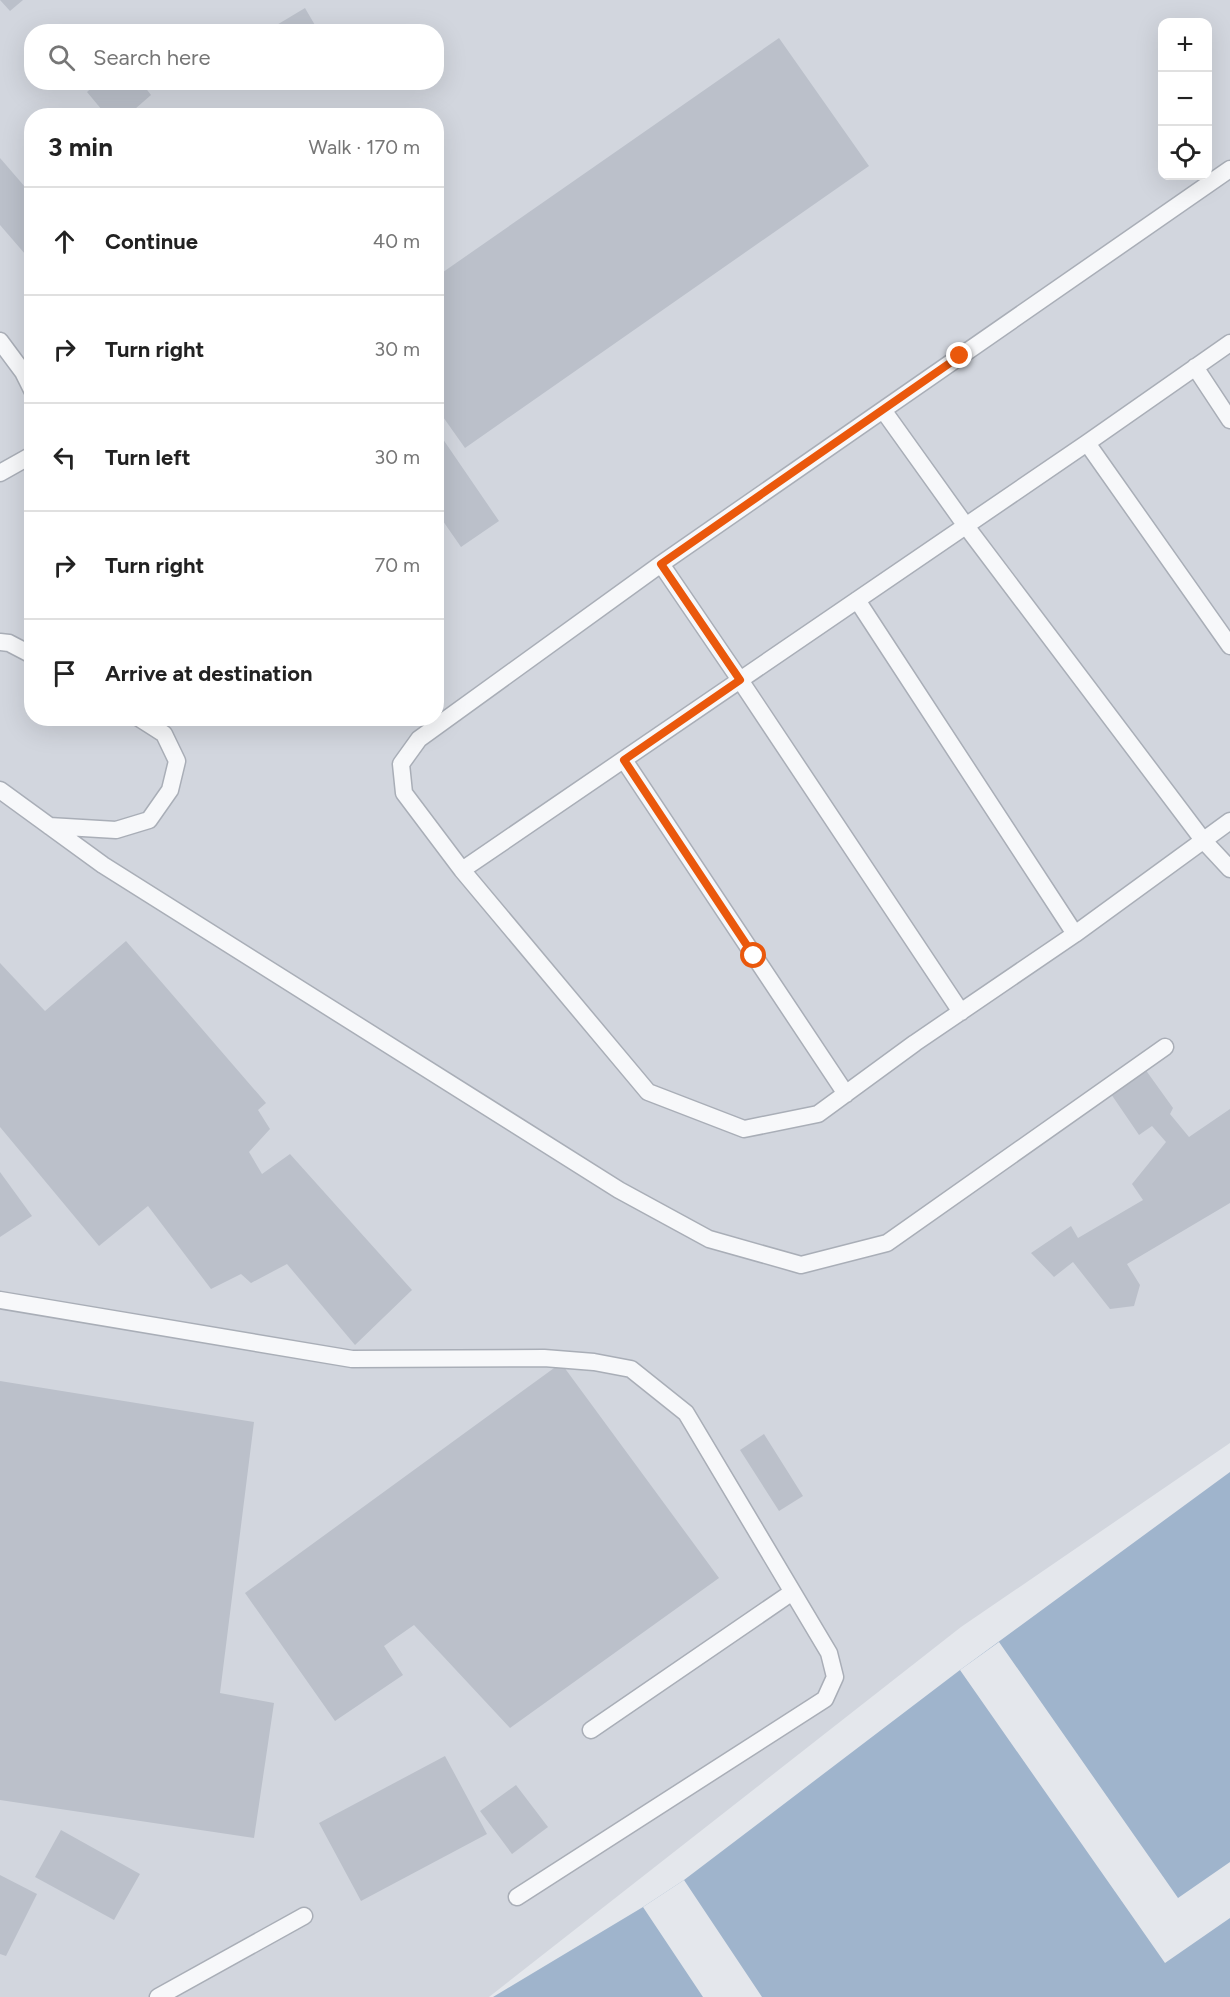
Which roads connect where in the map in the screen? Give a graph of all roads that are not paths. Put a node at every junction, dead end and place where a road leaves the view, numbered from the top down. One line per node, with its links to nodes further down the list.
1 (1230, 169): 6 (lane)
2 (0, 341): 5 (lane)
3 (1230, 343): 4 (lane)
4 (1195, 367): 7 (lane); 8 (lane)
5 (24, 376)
6 (883, 410): 11 (lane); 12 (lane)
7 (1230, 420)
8 (1087, 443): 11 (lane); 15 (lane)
9 (24, 459): 10 (lane)
10 (0, 473)
11 (966, 526): 13 (lane); 25 (lane)
12 (661, 564): 17 (lane); 18 (lane)
13 (857, 600): 17 (lane); 28 (lane)
14 (0, 642): 16 (lane)
15 (1230, 646)
16 (24, 651)
17 (740, 680): 21 (lane); 29 (lane)
18 (444, 721)
19 (152, 726): 24 (lane)
20 (437, 726): 27 (lane)
21 (624, 760): 27 (lane); 31 (lane)
22 (0, 790): 24 (lane)
23 (1230, 821): 25 (lane)
24 (49, 826): 30 (lane)
25 (1203, 840): 26 (lane); 28 (lane)
26 (1230, 869)
27 (462, 870): 31 (lane)
28 (1075, 934): 29 (lane)
29 (961, 1012): 31 (lane)
30 (1166, 1047)
31 (846, 1094)
32 (0, 1300): 33 (lane)
33 (791, 1593): 34 (lane); 35 (lane)
34 (591, 1730)
35 (517, 1897)
36 (304, 1916): 37 (lane)
37 (158, 1997)

